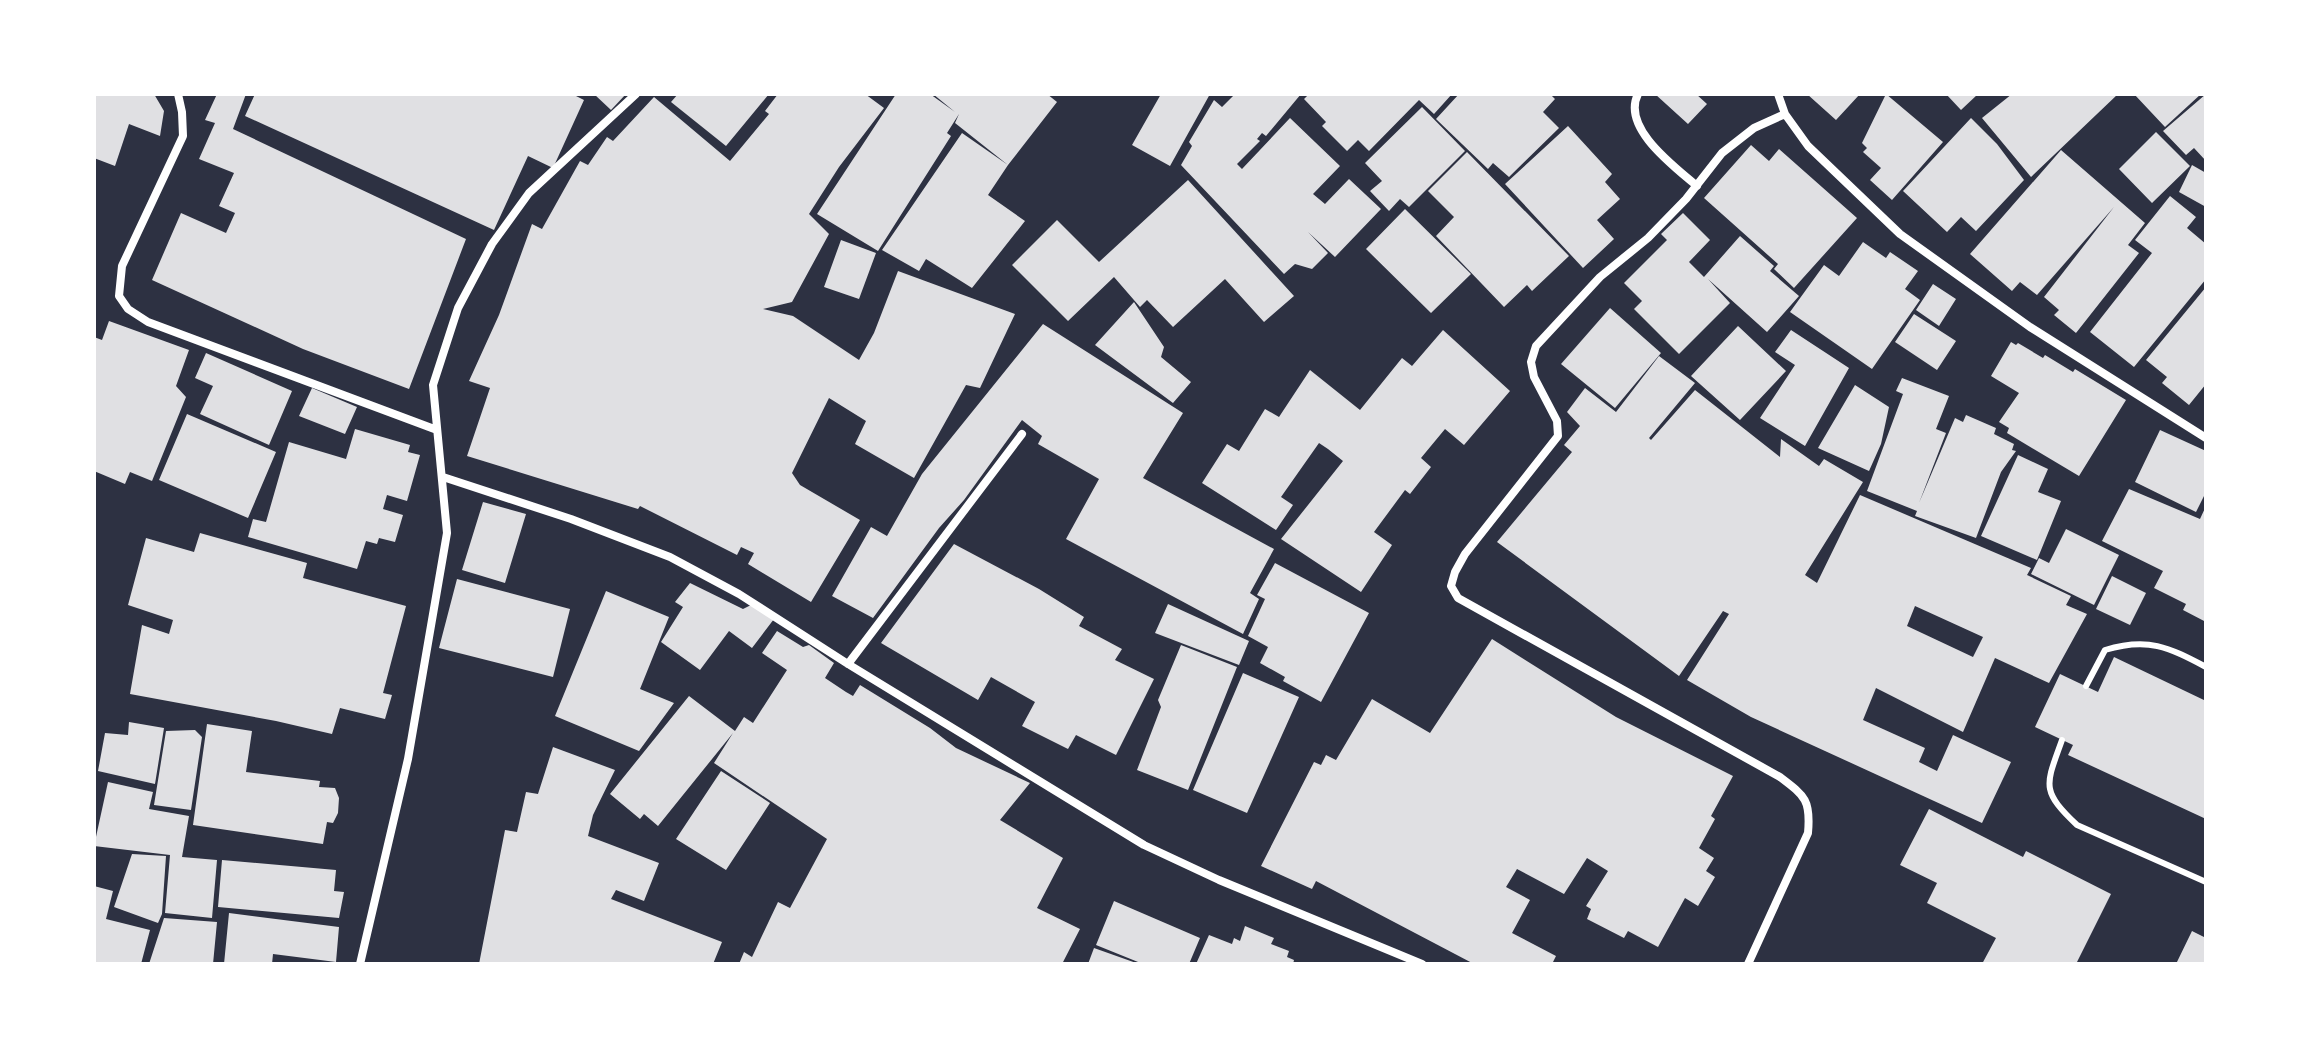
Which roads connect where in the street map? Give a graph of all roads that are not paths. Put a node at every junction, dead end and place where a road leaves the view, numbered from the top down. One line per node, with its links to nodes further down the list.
1 (178, 94): 7 (street)
2 (636, 94): 7 (street)
3 (1638, 94): 6 (street)
4 (1778, 94): 5 (street)
5 (1785, 114): 6 (street); 9 (street)
6 (1697, 186): 18 (street)
7 (437, 430): 10 (street)
8 (1022, 434): 11 (street)
9 (2206, 438)
10 (443, 477): 11 (street); 16 (street)
11 (848, 664): 17 (street)
12 (2206, 667): 13 (lane)
13 (2086, 686)
14 (2062, 740): 15 (lane)
15 (2206, 882)
16 (360, 964)
17 (1422, 964)
18 (1748, 964)

